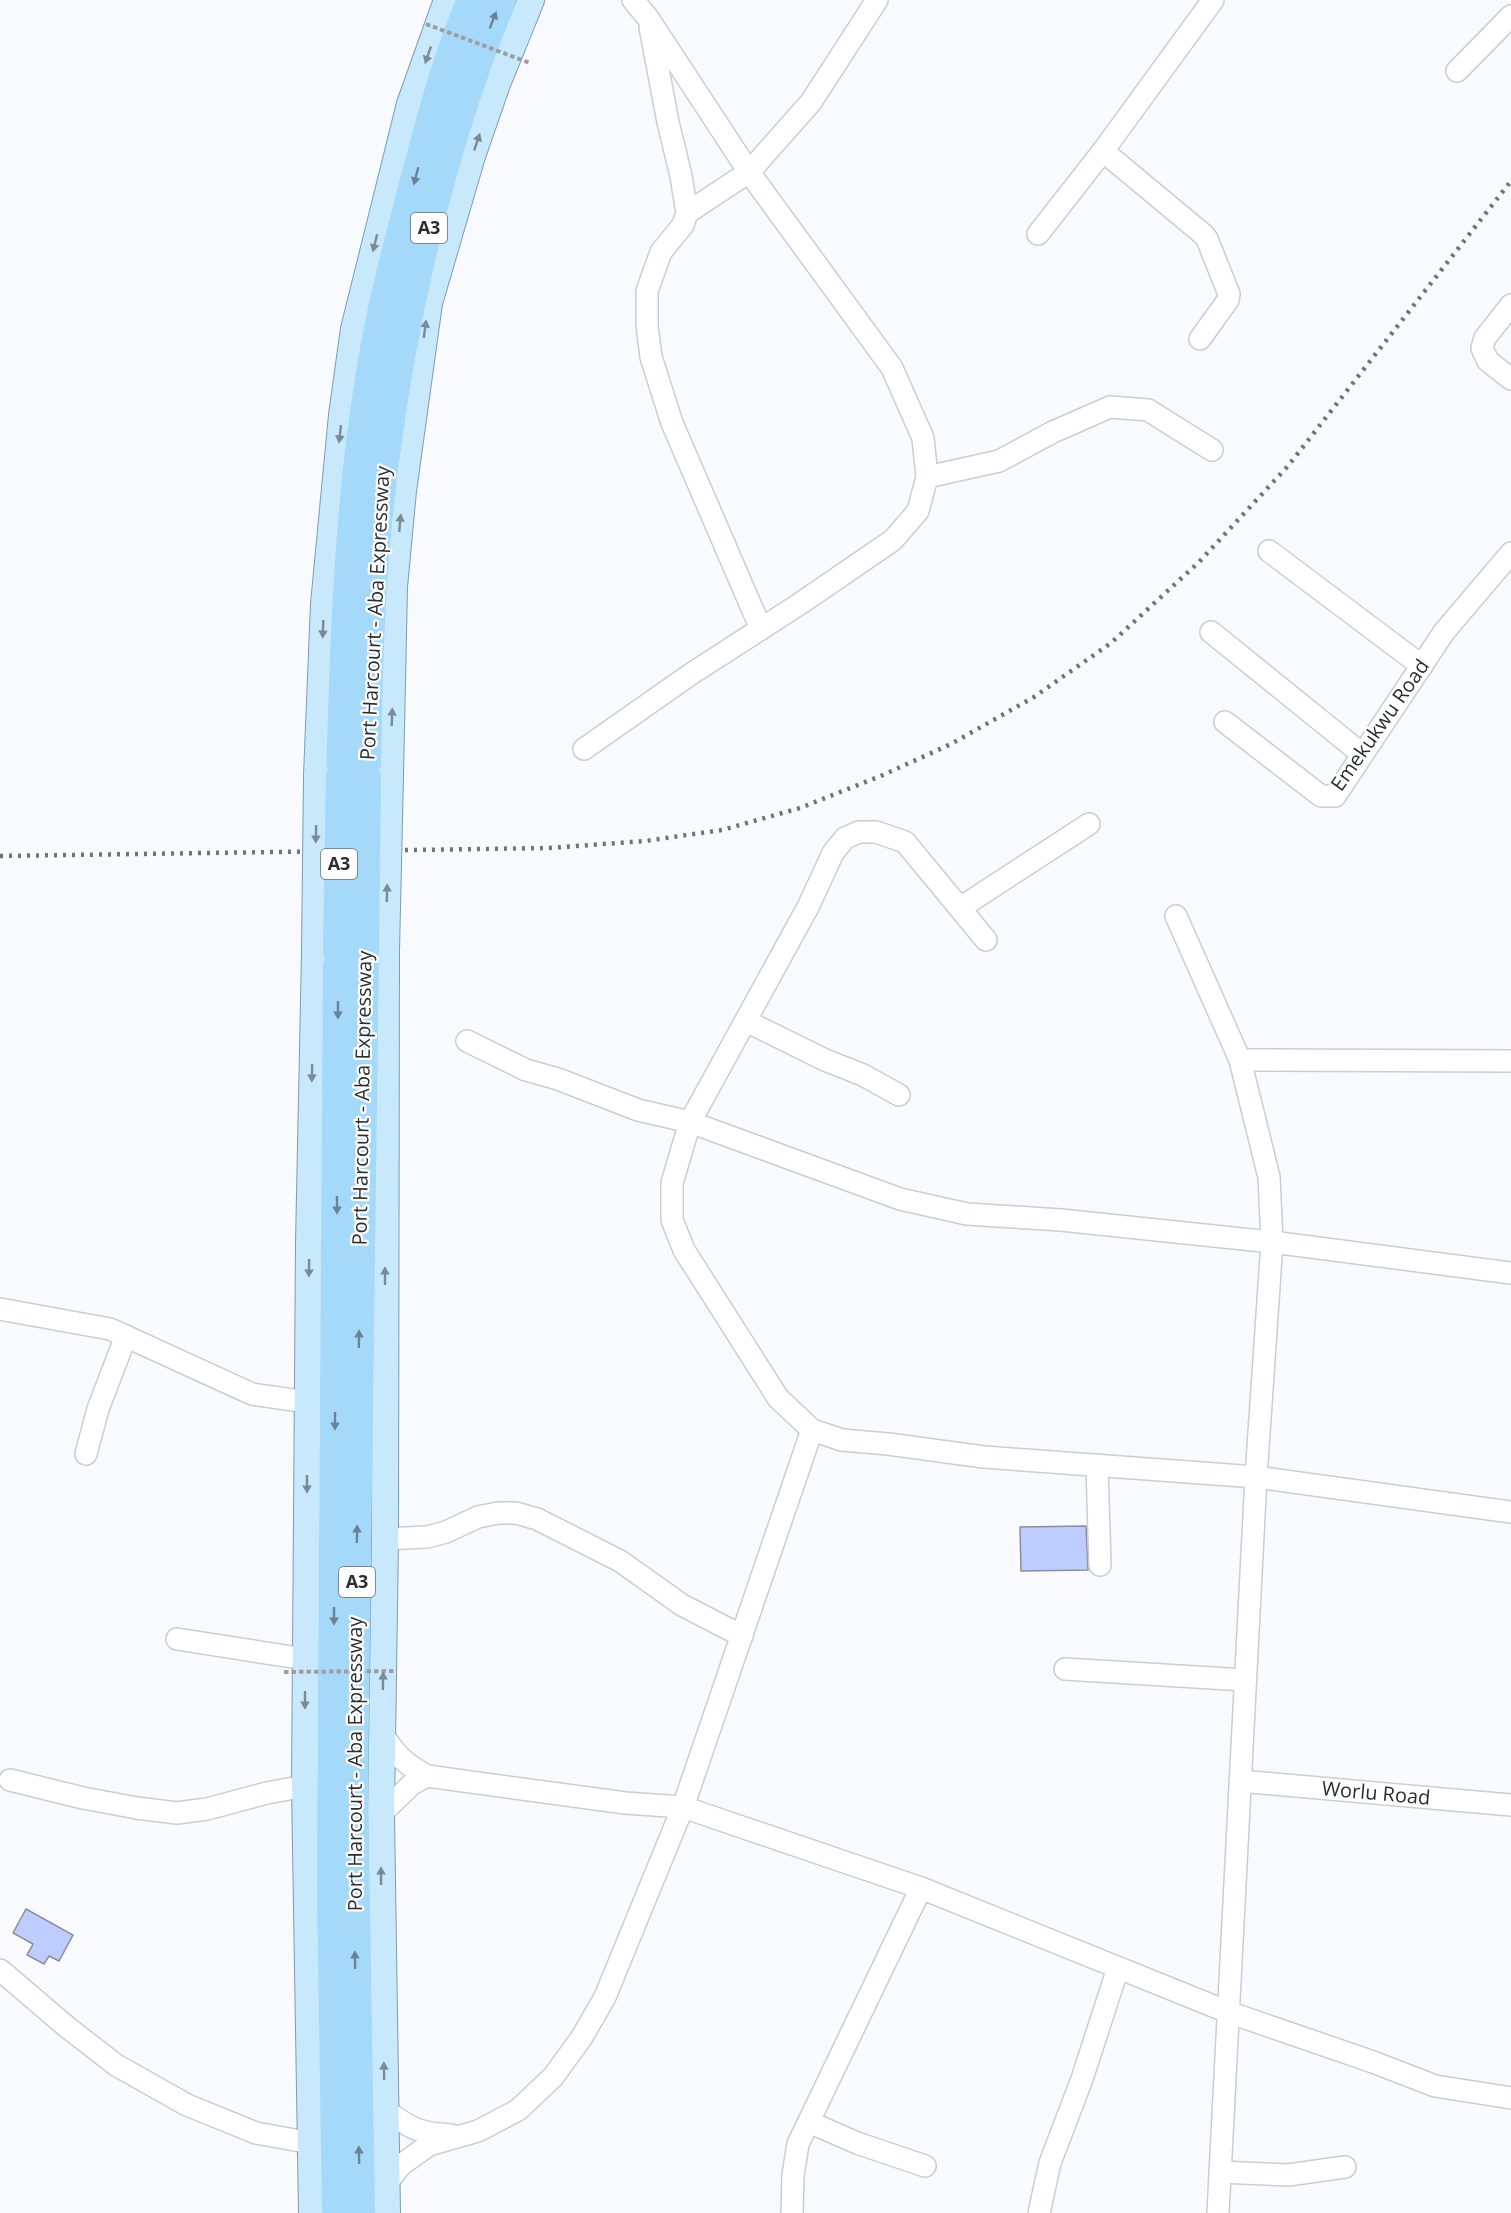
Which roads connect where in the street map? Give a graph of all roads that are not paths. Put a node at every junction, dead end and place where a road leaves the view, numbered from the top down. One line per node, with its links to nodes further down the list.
1 (447, 0): 28 (main road, one-way to 28)
2 (472, 0): 28 (highway, Port Harcourt - Aba Expressway / A3, one-way to 28)
3 (501, 0): 28 (highway, Port Harcourt - Aba Expressway / A3, one-way to 3)
4 (531, 0): 28 (main road, one-way to 4)
5 (633, 0): 9 (street)
6 (877, 0): 12 (street)
7 (1213, 0): 11 (street)
8 (1511, 16): 10 (street)
9 (648, 18): 12 (street); 13 (street)
10 (1457, 71)
11 (1102, 151): 14 (street); 16 (street)
12 (749, 172): 13 (street); 19 (street)
13 (687, 213): 22 (street)
14 (1038, 234)
15 (1511, 305): 17 (street)
16 (1200, 339)
17 (1511, 379)
18 (1212, 450): 19 (street)
19 (927, 477): 22 (street)
20 (1269, 551): 24 (street)
21 (1511, 552): 24 (street, Emekukwu Road)
22 (761, 629): 26 (street)
23 (1211, 632): 27 (street)
24 (1422, 666): 27 (street, Emekukwu Road)
25 (1226, 722): 27 (street, Emekukwu Road)
26 (584, 749)
27 (1362, 754)
28 (353, 777): 33 (highway, Port Harcourt - Aba Expressway / A3, bridge); 33 (main road, one-way to 28, bridge)
29 (1089, 824): 30 (street)
30 (960, 908): 32 (street); 34 (street)
31 (1176, 916): 36 (street)
32 (986, 940)
33 (351, 951): 44 (main road, one-way to 44); 50 (main road, one-way to 33); 79 (highway, Port Harcourt - Aba Expressway / A3, one-way to 79); 80 (highway, Port Harcourt - Aba Expressway / A3, one-way to 33)
34 (746, 1021): 38 (street); 39 (street)
35 (467, 1041): 39 (street)
36 (1240, 1060): 37 (street); 40 (street)
37 (1511, 1061)
38 (899, 1095)
39 (690, 1122): 40 (street); 45 (street)
40 (1272, 1242): 41 (street); 48 (street)
41 (1511, 1273)
42 (0, 1309): 43 (street)
43 (126, 1336): 44 (street); 46 (street)
44 (307, 1402): 54 (main road, one-way to 54)
45 (812, 1430): 47 (street); 52 (street)
46 (86, 1454)
47 (1097, 1465): 48 (street); 51 (street)
48 (1256, 1477): 49 (street); 56 (street)
49 (1511, 1512)
50 (385, 1539): 52 (street); 57 (main road, one-way to 50)
51 (1100, 1565)
52 (742, 1636): 63 (street)
53 (177, 1639): 54 (street)
54 (295, 1665): 61 (main road, one-way to 61)
55 (1065, 1669): 56 (street)
56 (1245, 1680): 60 (street)
57 (382, 1732): 58 (street); 64 (main road)
58 (427, 1776): 63 (street); 64 (street)
59 (10, 1780): 61 (street)
60 (1240, 1781): 62 (street, Worlu Road); 68 (street)
61 (305, 1786): 73 (main road)
62 (1511, 1805)
63 (683, 1807): 65 (street); 72 (street)
64 (381, 1814): 70 (main road, one-way to 64)
65 (921, 1888): 66 (street); 71 (street)
66 (1118, 1968): 68 (street); 83 (street)
67 (0, 1970): 73 (street)
68 (1228, 2012): 69 (street); 76 (street)
69 (1511, 2098)
70 (385, 2110): 72 (street); 77 (main road)
71 (809, 2122): 74 (street); 82 (street)
72 (460, 2136): 77 (street)
73 (311, 2143): 78 (main road)
74 (925, 2166)
75 (1346, 2167): 76 (street)
76 (1220, 2172): 84 (street)
77 (386, 2184): 81 (main road)
78 (312, 2213)
79 (337, 2213)
80 (360, 2213)
81 (387, 2213)
82 (792, 2213)
83 (1039, 2213)
84 (1218, 2213)

